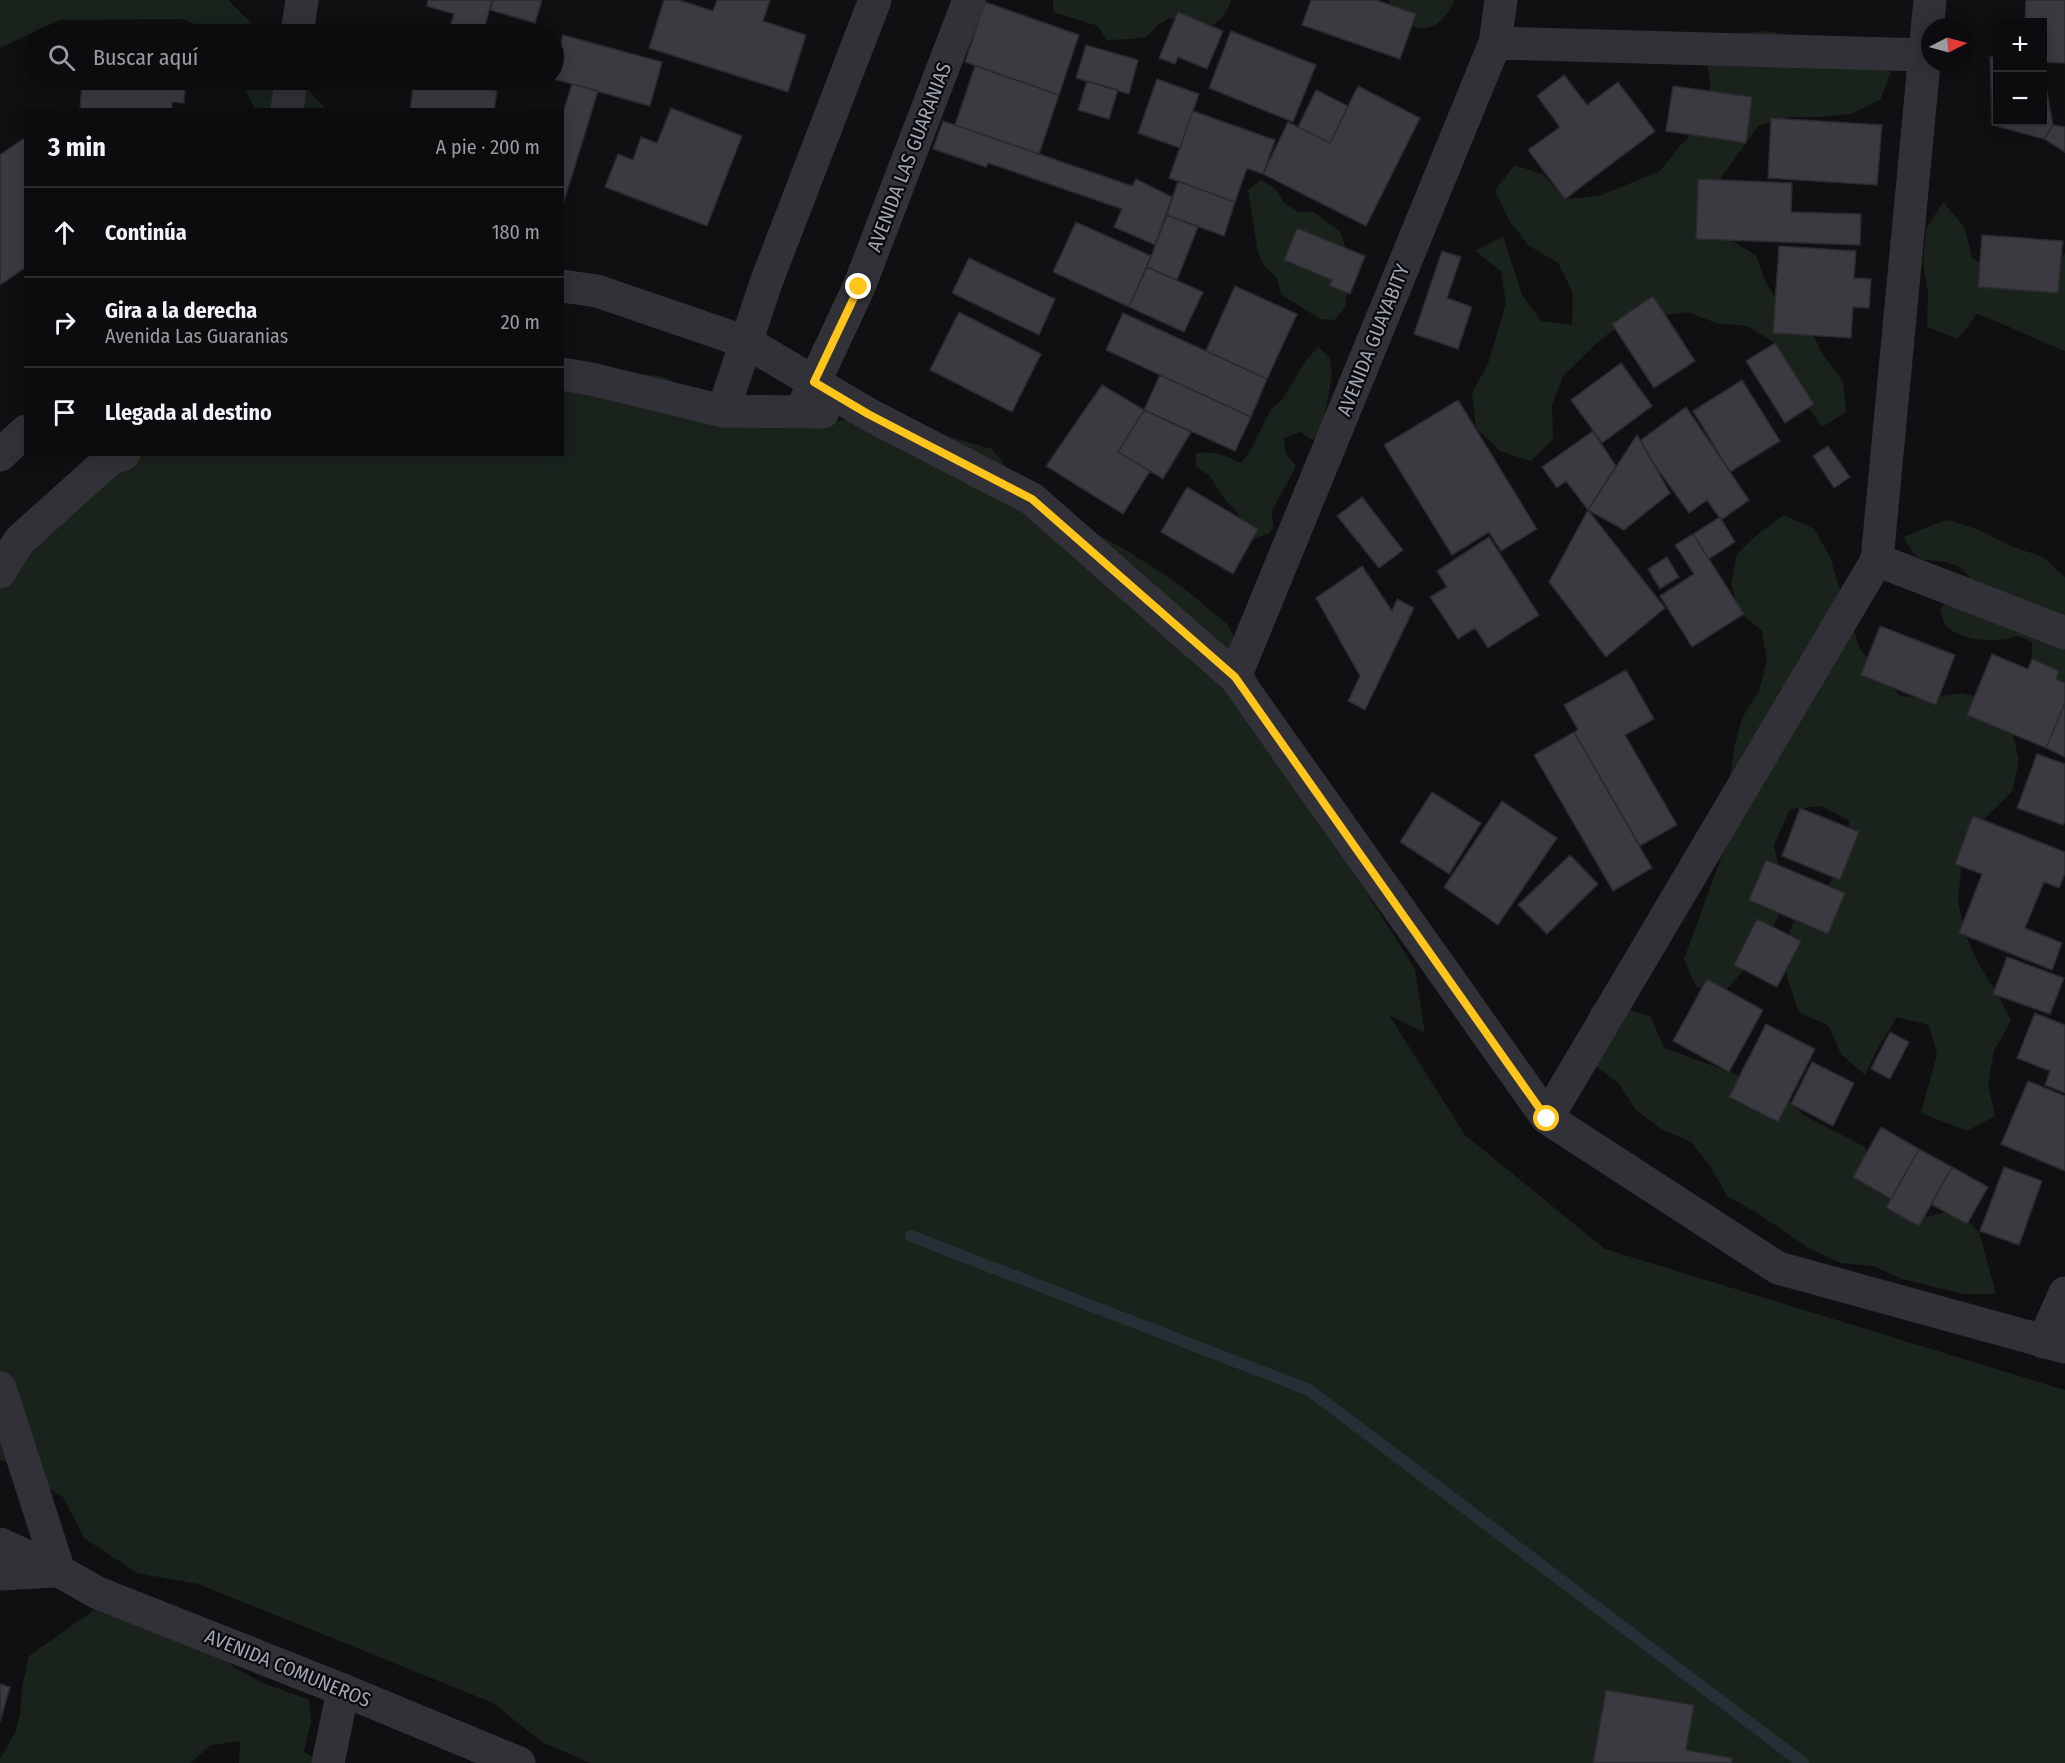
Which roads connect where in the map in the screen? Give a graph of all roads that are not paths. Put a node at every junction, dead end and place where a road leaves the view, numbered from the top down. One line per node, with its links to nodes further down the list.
1 (302, 0): 7 (street)
2 (875, 0): 14 (street)
3 (969, 0): 16 (street, AVENIDA LAS GUARANIAS)
4 (1501, 0): 8 (street, AVENIDA GUAYABITY)
5 (1930, 0): 6 (street)
6 (1929, 18)
7 (298, 24)
8 (1494, 43): 9 (street); 24 (street, AVENIDA GUAYABITY)
9 (1921, 55)
10 (1924, 72): 21 (street)
11 (290, 90): 12 (street)
12 (287, 108)
13 (564, 286): 14 (street)
14 (746, 342): 16 (street); 17 (street)
15 (564, 374): 17 (street)
16 (807, 397): 17 (street); 24 (street)
17 (723, 411)
18 (24, 433): 19 (street)
19 (0, 454)
20 (118, 456): 22 (street)
21 (1877, 560): 23 (street); 25 (street)
22 (0, 572)
23 (2065, 633)
24 (1235, 677): 25 (street)
25 (1547, 1119): 27 (street)
26 (2065, 1293): 27 (street)
27 (2054, 1344)
28 (0, 1388): 30 (street)
29 (0, 1544): 30 (street, AVENIDA COMUNEROS)
30 (59, 1571): 31 (street); 32 (street, AVENIDA COMUNEROS)
31 (0, 1574)
32 (343, 1690): 33 (street); 34 (street, AVENIDA COMUNEROS)
33 (328, 1763)
34 (519, 1763)

